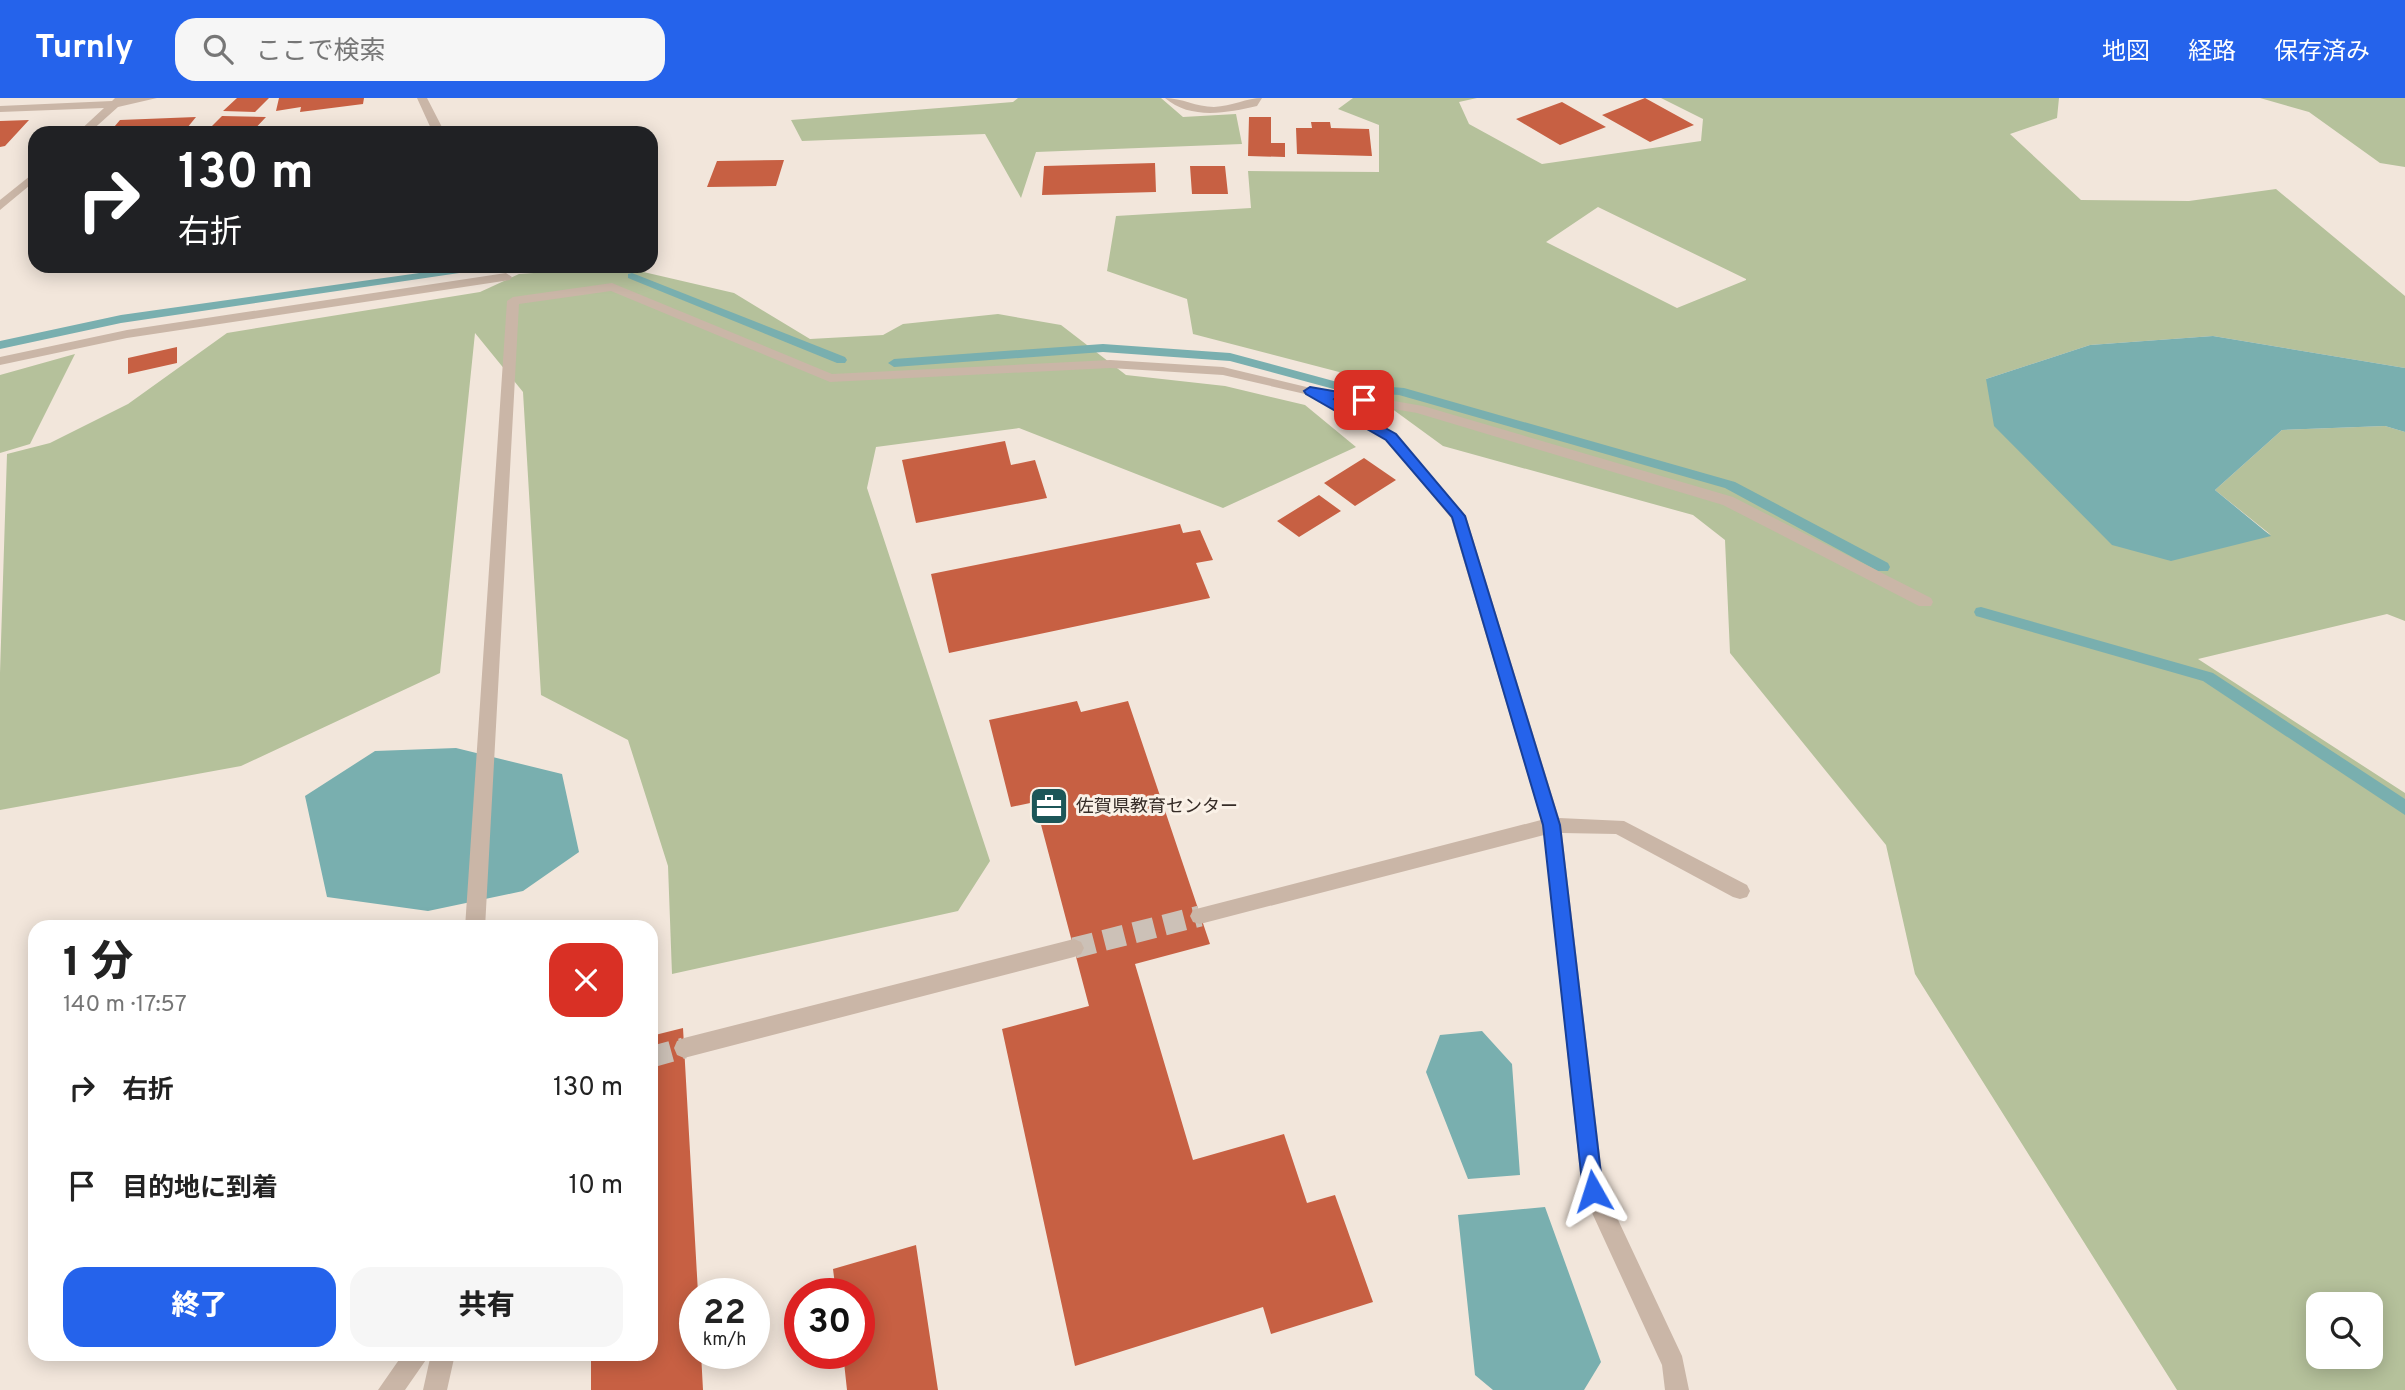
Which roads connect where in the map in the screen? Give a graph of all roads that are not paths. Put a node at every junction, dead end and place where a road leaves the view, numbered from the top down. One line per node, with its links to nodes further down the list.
1 (152, 98): 5 (street)
2 (422, 98): 8 (street)
3 (1170, 98): 4 (street)
4 (1257, 98)
5 (119, 101): 6 (street); 7 (street)
6 (0, 110)
7 (91, 126)
8 (436, 126)
9 (28, 181): 10 (street)
10 (0, 206)
11 (497, 273): 14 (street)
12 (503, 273): 13 (street)
13 (513, 302): 15 (street); 20 (street)
14 (0, 361)
15 (1310, 391): 16 (street); 17 (street)
16 (1925, 602)
17 (1552, 825): 18 (street); 19 (street); 27 (street)
18 (1740, 891)
19 (1200, 916)
20 (475, 920)
21 (1074, 948): 22 (street)
22 (684, 1048)
23 (413, 1361): 25 (street)
24 (441, 1361): 26 (street)
25 (390, 1390)
26 (435, 1390)
27 (1677, 1390)

